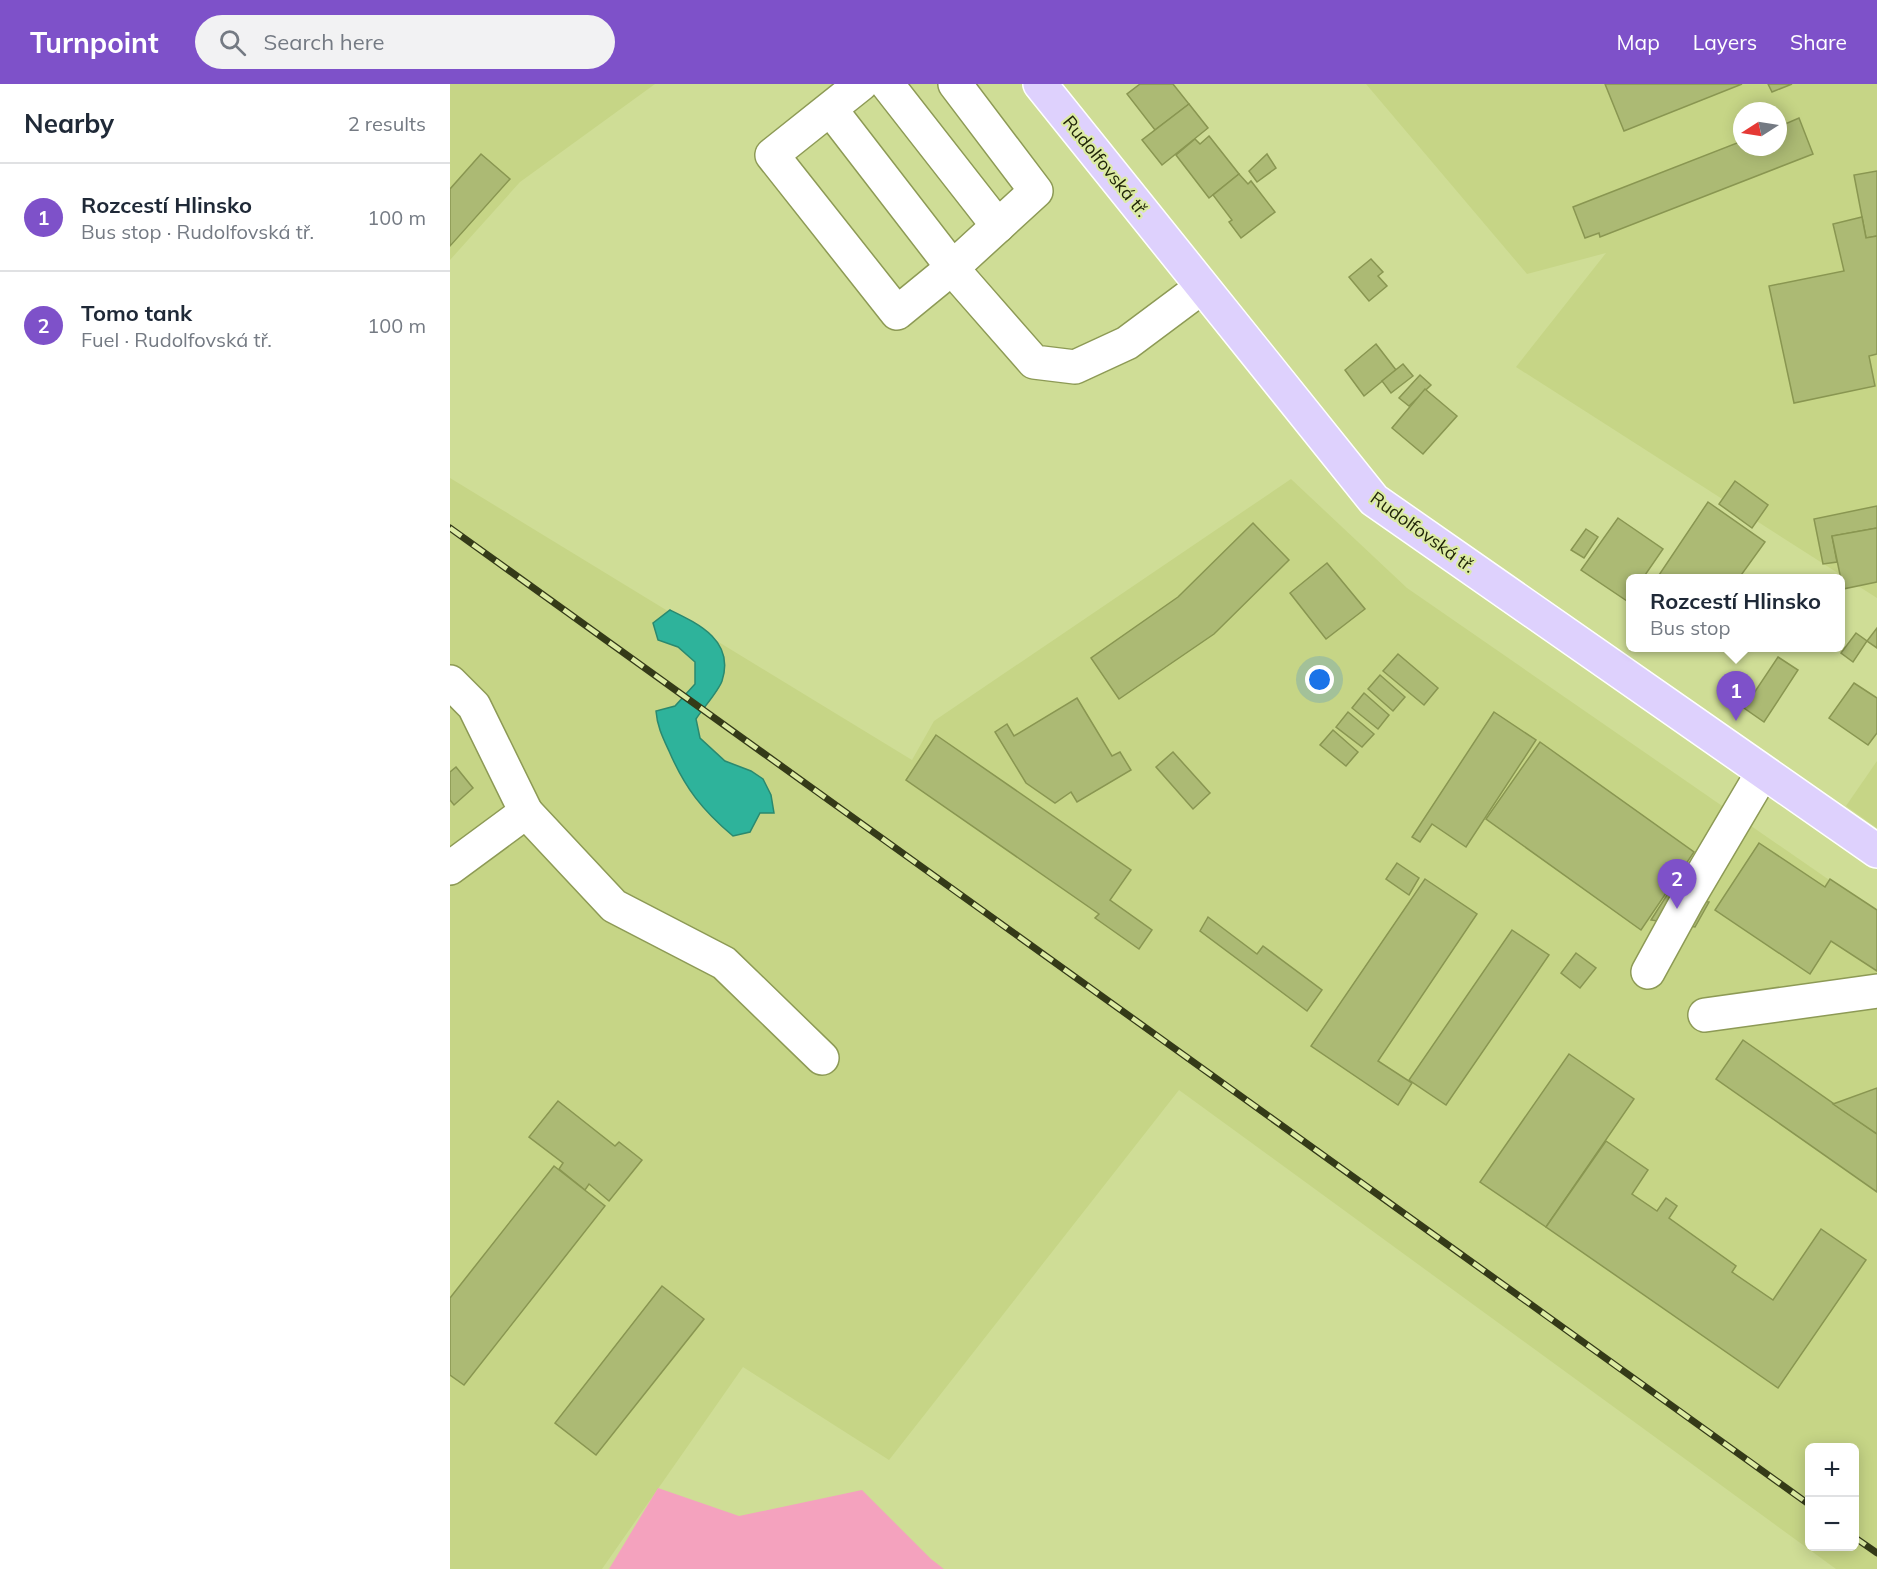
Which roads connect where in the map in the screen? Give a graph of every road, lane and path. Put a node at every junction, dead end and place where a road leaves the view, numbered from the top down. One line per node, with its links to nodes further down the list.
1 (861, 84): 5 (lane)
2 (887, 84): 6 (lane)
3 (955, 84): 6 (lane)
4 (1040, 84): 8 (main road, Rudolfovská tř.)
5 (831, 110): 7 (lane); 7 (lane)
6 (998, 226): 7 (lane)
7 (952, 268): 8 (lane)
8 (1202, 287): 10 (main road, Rudolfovská tř.)
9 (450, 682): 11 (lane)
10 (1763, 772): 12 (main road, Rudolfovská tř.); 14 (lane)
11 (526, 812): 13 (lane); 17 (lane)
12 (1877, 851)
13 (450, 868)
14 (1648, 972)
15 (1877, 991): 16 (lane)
16 (1705, 1015)
17 (822, 1058)

